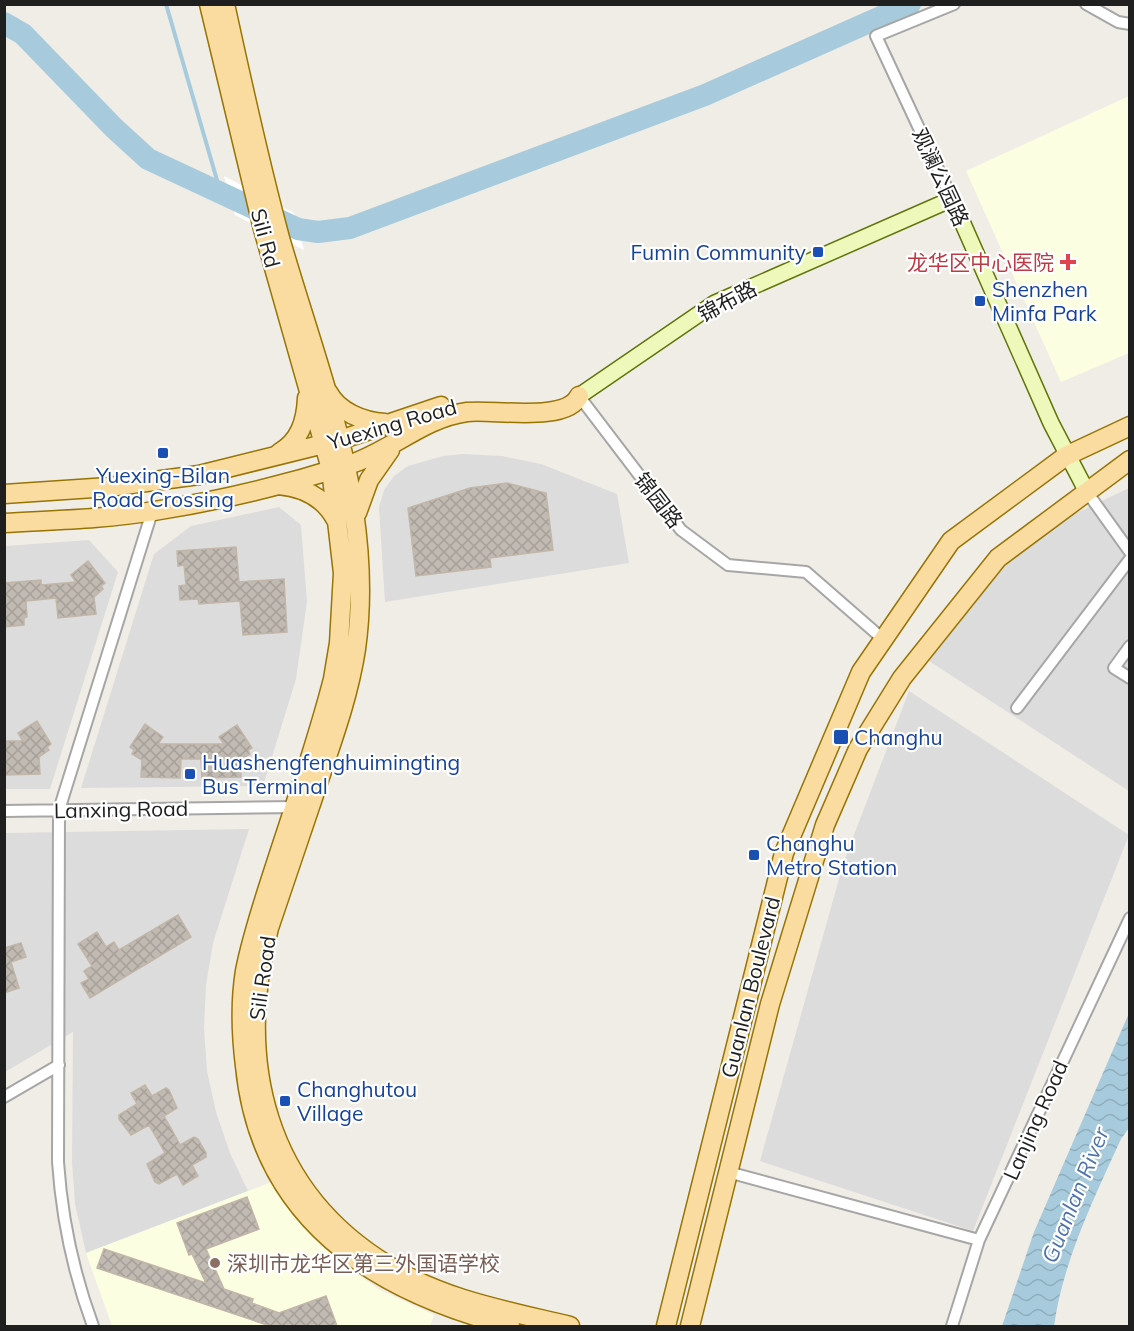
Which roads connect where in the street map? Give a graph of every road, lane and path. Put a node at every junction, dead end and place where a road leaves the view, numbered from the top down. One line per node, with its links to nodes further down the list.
1 (209, 4): 7 (main road, Sili Rd)
2 (225, 4): 7 (main road, Sili Rd)
3 (954, 4): 6 (street, 观澜公园路)
4 (1086, 4): 5 (street)
5 (1130, 24)
6 (952, 199): 8 (main road, 锦布路); 13 (main road, 观澜公园路)
7 (315, 382): 9 (main road); 12 (main road, Sili Rd); 14 (main road)
8 (579, 396): 9 (main road, Yuexing Road); 11 (main road, Yuexing Road); 24 (street, 锦园路)
9 (402, 420): 12 (main road, Yuexing Road)
10 (1130, 426): 13 (main road, Guanlan Boulevard)
11 (400, 440): 16 (main road, Yuexing Road); 22 (main road)
12 (332, 442): 14 (main road, Yuexing Road); 16 (main road, Sili Rd)
13 (1066, 456): 18 (main road, 观澜公园路); 24 (main road, Guanlan Boulevard)
14 (274, 457): 19 (main road, Yuexing Road)
15 (1130, 460): 18 (main road, Guanlan Boulevard)
16 (339, 467): 17 (main road, Yuexing Road); 22 (main road, Sili Road)
17 (270, 485): 20 (main road, Yuexing Road); 22 (main road)
18 (1087, 492): 23 (street); 34 (main road, Guanlan Boulevard)
19 (4, 494)
20 (152, 512): 21 (main road, Yuexing Road); 29 (street)
21 (4, 524)
22 (347, 526): 28 (main road, Sili Road)
23 (1129, 557): 27 (street)
24 (884, 639): 36 (main road, Guanlan Boulevard)
25 (1130, 646): 26 (street)
26 (1130, 678)
27 (1017, 708)
28 (302, 807): 29 (street, Lanxing Road); 39 (main road); 40 (main road, Sili Road)
29 (59, 810): 30 (street, Lanxing Road); 32 (street)
30 (4, 811)
31 (1130, 918): 35 (street, Lanjing Road)
32 (59, 1065): 33 (street); 38 (street)
33 (4, 1097)
34 (728, 1172): 35 (street); 37 (main road, Guanlan Boulevard)
35 (979, 1240): 42 (street, Lanjing Road)
36 (669, 1318): 41 (main road)
37 (693, 1321)
38 (93, 1326)
39 (510, 1326)
40 (570, 1326)
41 (657, 1326)
42 (952, 1326)

